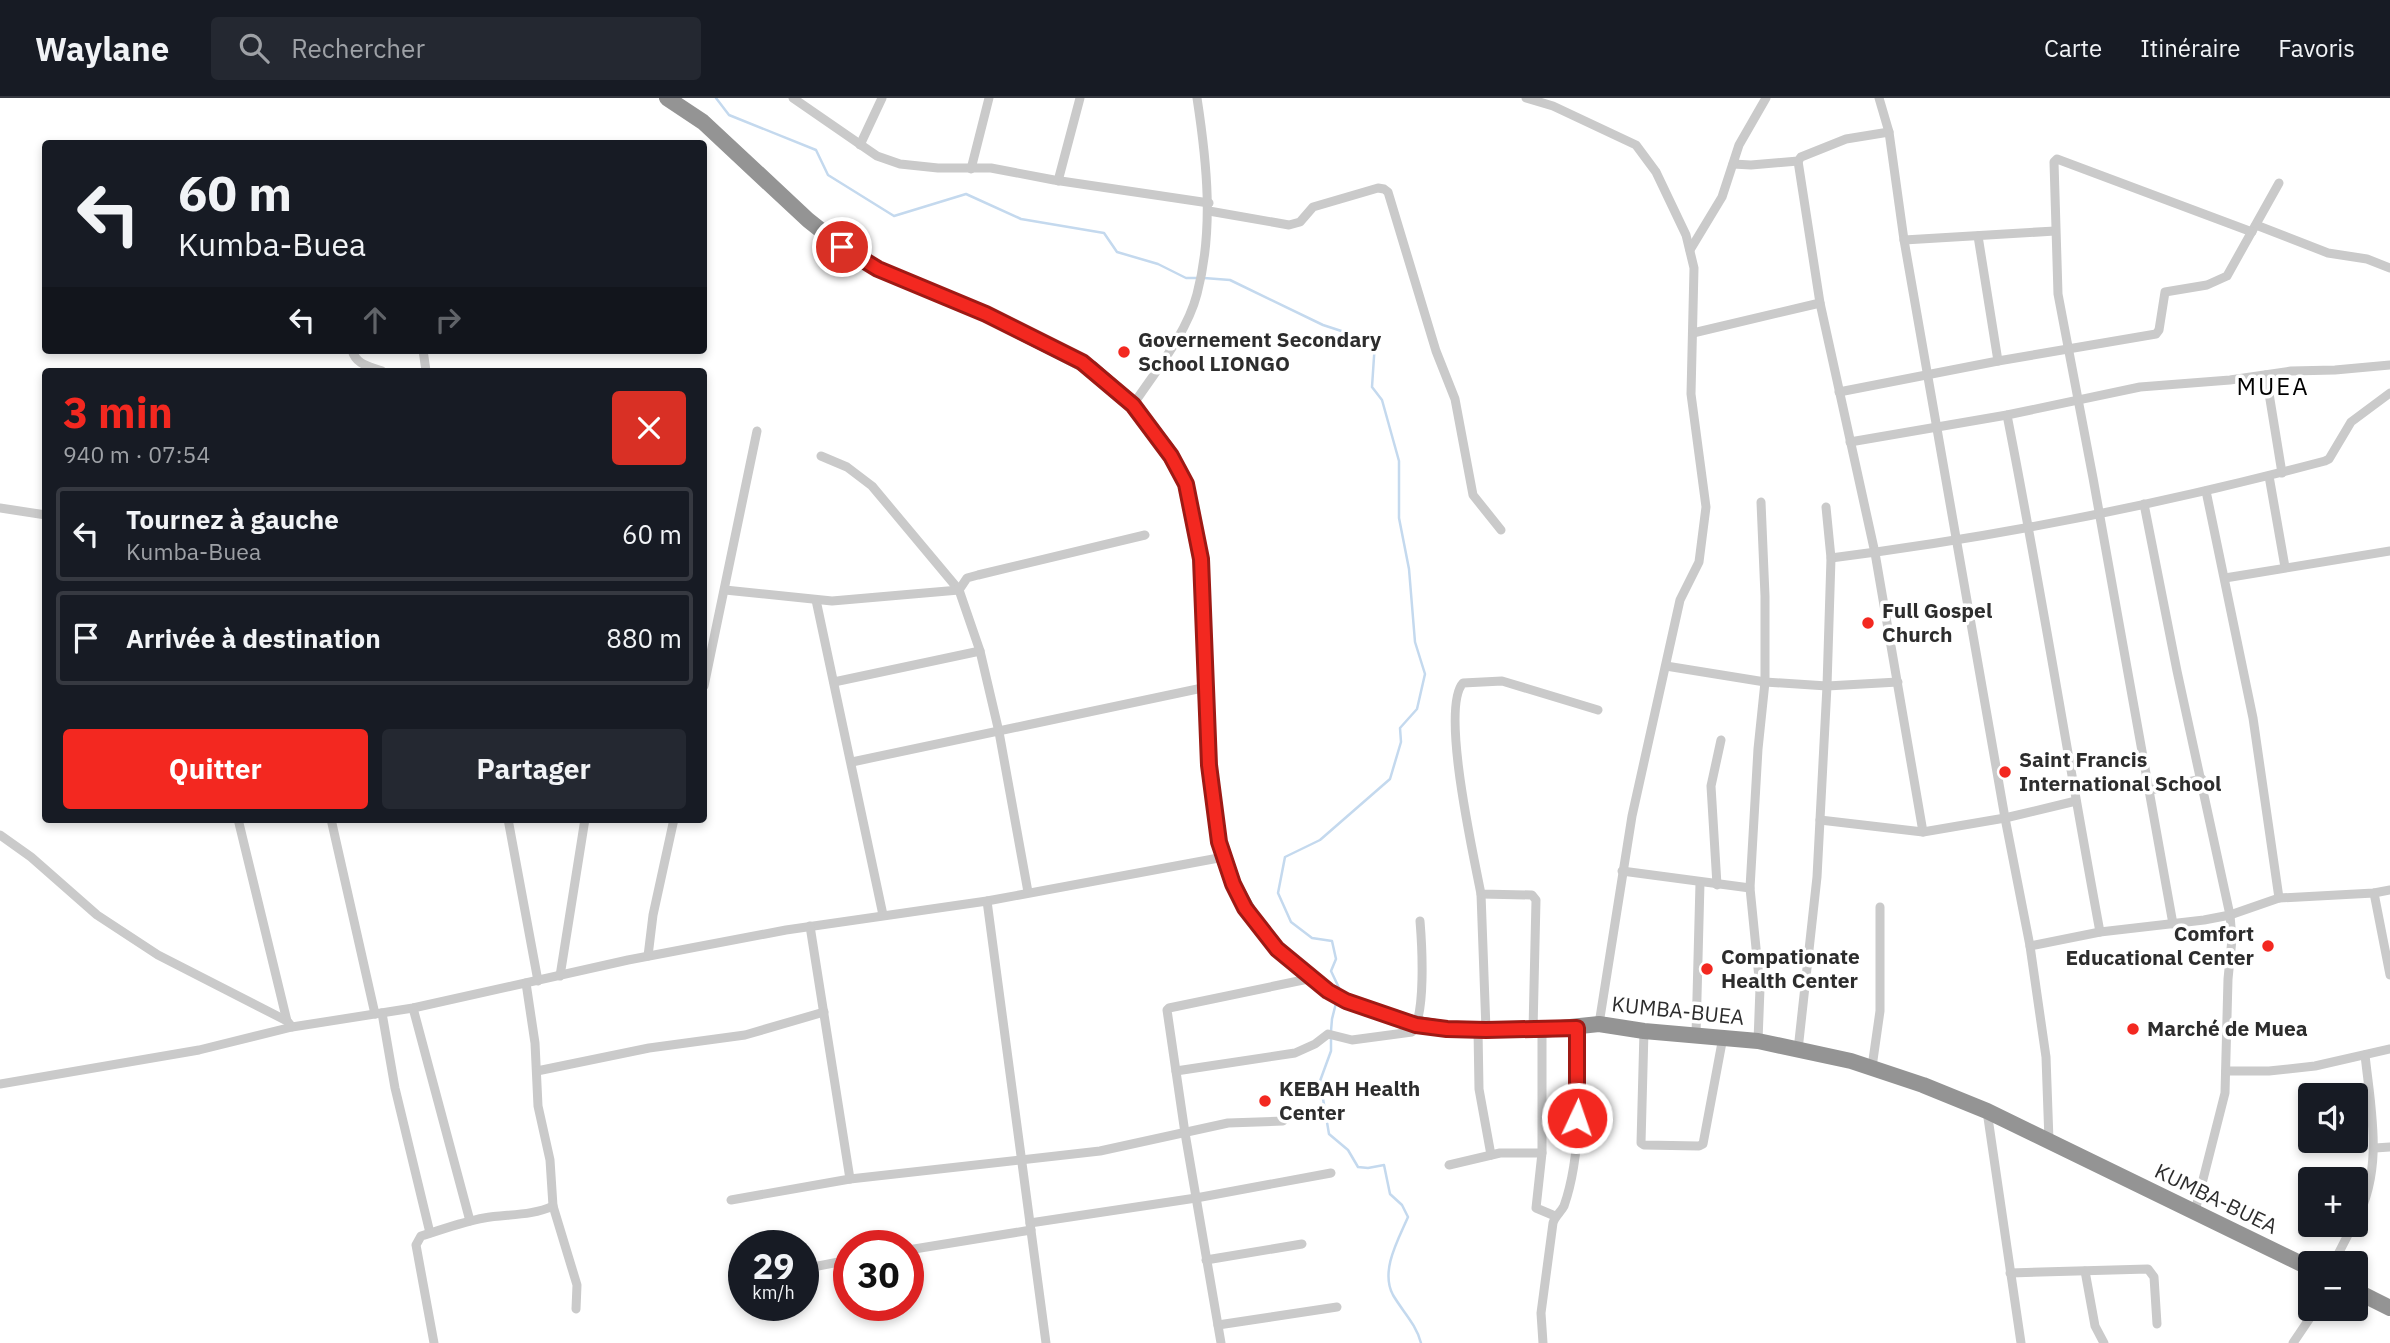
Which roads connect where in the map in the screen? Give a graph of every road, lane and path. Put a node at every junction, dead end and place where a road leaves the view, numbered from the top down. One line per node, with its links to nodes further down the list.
1 (667, 98): 36 (highway, KUMBA-BUEA)
2 (793, 98): 11 (street)
3 (882, 98): 11 (street)
4 (989, 98): 14 (street)
5 (1080, 98): 15 (street)
6 (1197, 98): 17 (street)
7 (1526, 98): 22 (street)
8 (1766, 98): 13 (street)
9 (1879, 98): 10 (street)
10 (1889, 132): 12 (street); 21 (street)
11 (860, 145): 14 (street)
12 (1798, 161): 13 (street); 24 (street)
13 (1733, 164): 22 (street)
14 (971, 169): 15 (street)
15 (1058, 181): 17 (street)
16 (2279, 183): 18 (street)
17 (1209, 207): 36 (street); 52 (street)
18 (2254, 228): 19 (street); 23 (street); 26 (street)
19 (2054, 231): 20 (street); 26 (street)
20 (1978, 236): 21 (street); 28 (street)
21 (1904, 240): 31 (street)
22 (1690, 250): 25 (street)
23 (2390, 268)
24 (1820, 303): 25 (street); 33 (street)
25 (1693, 333): 64 (street)
26 (2068, 348): 28 (street); 35 (street)
27 (353, 354): 30 (street)
28 (1998, 360): 31 (street)
29 (2390, 365): 32 (street)
30 (374, 368)
31 (1928, 375): 33 (street); 38 (street)
32 (2266, 375): 35 (street); 42 (street)
33 (1839, 392): 40 (street)
34 (2390, 393): 42 (street)
35 (2078, 400): 37 (street); 50 (street)
36 (1133, 405): 70 (highway, KUMBA-BUEA)
37 (2007, 415): 38 (street); 51 (street)
38 (1938, 427): 40 (street); 54 (street)
39 (757, 431): 60 (street)
40 (1850, 442): 56 (street)
41 (821, 456): 61 (street)
42 (2282, 473): 43 (street)
43 (2269, 476): 44 (street); 58 (street)
44 (2206, 491): 46 (street); 59 (street)
45 (1762, 502): 67 (street)
46 (2144, 505): 50 (street); 75 (street)
47 (1826, 507): 57 (street)
48 (0, 508): 49 (street)
49 (42, 514)
50 (2100, 514): 51 (street); 76 (street)
51 (2029, 527): 54 (street); 77 (street)
52 (1501, 530)
53 (1145, 535): 61 (street)
54 (1958, 541): 56 (street); 78 (street)
55 (2390, 551): 58 (street)
56 (1875, 552): 57 (street); 68 (street)
57 (1831, 558): 69 (street)
58 (2285, 568): 59 (street)
59 (2225, 578): 96 (street)
60 (725, 590): 62 (street); 65 (street)
61 (959, 590): 62 (street); 63 (street)
62 (816, 600): 66 (street)
63 (980, 651): 66 (street); 72 (street)
64 (1666, 666): 67 (street); 88 (street)
65 (707, 672)
66 (834, 682): 74 (street)
67 (1765, 682): 69 (street); 91 (street)
68 (1898, 682): 69 (street); 85 (street)
69 (1828, 686): 79 (street)
70 (1206, 687): 72 (street); 87 (highway, KUMBA-BUEA)
71 (1598, 710): 95 (street)
72 (999, 732): 74 (street); 93 (street)
73 (1721, 740): 90 (street)
74 (852, 762): 99 (street)
75 (2202, 779): 76 (street); 100 (street)
76 (2150, 790): 102 (street)
77 (2076, 801): 78 (street); 104 (street)
78 (2005, 818): 85 (street); 105 (street)
79 (1820, 820): 85 (street); 126 (street)
80 (239, 823): 115 (street)
81 (332, 823): 114 (street)
82 (509, 823): 110 (street)
83 (584, 823): 108 (street)
84 (673, 823): 106 (street)
85 (1923, 832)
86 (0, 835): 115 (street)
87 (1224, 857): 93 (street); 109 (highway, KUMBA-BUEA)
88 (1622, 871): 89 (street); 116 (street)
89 (1700, 883): 90 (street); 122 (street)
90 (1717, 885): 91 (street)
91 (1750, 888): 124 (street)
92 (2390, 890): 94 (street)
93 (1028, 892): 97 (street)
94 (2374, 893): 96 (street); 107 (street)
95 (1481, 894): 119 (street); 120 (street)
96 (2278, 898): 100 (street)
97 (988, 901): 99 (street); 141 (street)
98 (1881, 907): 128 (street)
99 (883, 915): 103 (street)
100 (2230, 915): 102 (street); 131 (street)
101 (1420, 921): 117 (street)
102 (2173, 923): 104 (street)
103 (810, 926): 106 (street); 113 (street)
104 (2100, 932): 105 (street)
105 (2030, 946): 136 (street)
106 (648, 956): 108 (street)
107 (2390, 975)
108 (559, 976): 110 (street)
109 (1313, 978): 117 (highway, KUMBA-BUEA); 130 (street)
110 (538, 981): 111 (street)
111 (526, 983): 112 (street); 129 (street)
112 (413, 1007): 114 (street); 151 (street)
113 (824, 1012): 129 (street); 144 (street)
114 (379, 1013): 115 (street); 153 (street)
115 (289, 1024): 132 (street)
116 (1599, 1024): 118 (highway, KUMBA-BUEA); 121 (highway, KUMBA-BUEA)
117 (1416, 1025): 119 (highway, KUMBA-BUEA); 130 (street)
118 (1577, 1028): 120 (highway, KUMBA-BUEA); 150 (street)
119 (1482, 1030): 120 (highway, KUMBA-BUEA); 140 (street)
120 (1537, 1030): 139 (street)
121 (1644, 1031): 122 (highway, KUMBA-BUEA); 123 (street)
122 (1696, 1034): 123 (highway, KUMBA-BUEA)
123 (1723, 1037): 124 (highway, KUMBA-BUEA)
124 (1758, 1041): 126 (highway, KUMBA-BUEA)
125 (2390, 1049): 127 (street)
126 (1798, 1050): 128 (highway, KUMBA-BUEA)
127 (2365, 1055): 131 (street); 138 (street)
128 (1872, 1067): 133 (highway, KUMBA-BUEA)
129 (537, 1071): 148 (street)
130 (1176, 1071): 135 (street)
131 (2226, 1071): 149 (street)
132 (0, 1084)
133 (1987, 1111): 136 (highway, KUMBA-BUEA); 159 (street)
134 (1283, 1121): 135 (street)
135 (1185, 1133): 141 (street); 146 (street)
136 (2049, 1141): 149 (highway, KUMBA-BUEA)
137 (2390, 1147): 138 (street)
138 (2375, 1148): 145 (street)
139 (1542, 1153): 140 (street); 150 (street)
140 (1491, 1156): 142 (street)
141 (1023, 1160): 144 (street); 152 (street)
142 (1449, 1165)
143 (1331, 1173): 146 (street)
144 (850, 1179): 147 (street)
145 (2368, 1187)
146 (1196, 1198): 152 (street); 156 (street)
147 (731, 1200)
148 (554, 1206): 151 (street); 163 (street)
149 (2194, 1210): 157 (highway, KUMBA-BUEA)
150 (1555, 1216): 170 (street)
151 (470, 1221): 153 (street)
152 (1031, 1227): 155 (street); 168 (street)
153 (430, 1233): 167 (street)
154 (1302, 1244): 156 (street)
155 (924, 1247)
156 (1206, 1260): 166 (street)
157 (2298, 1262)
158 (2085, 1271): 159 (street); 165 (street); 172 (street)
159 (2010, 1273): 171 (street)
160 (2368, 1297): 162 (highway)
161 (1336, 1307): 166 (street)
162 (2390, 1308)
163 (576, 1309)
164 (2308, 1321): 173 (street)
165 (2157, 1324)
166 (1218, 1325): 169 (street)
167 (434, 1343)
168 (1046, 1343)
169 (1221, 1343)
170 (1543, 1343)
171 (2021, 1343)
172 (2104, 1343)
173 (2293, 1343)

